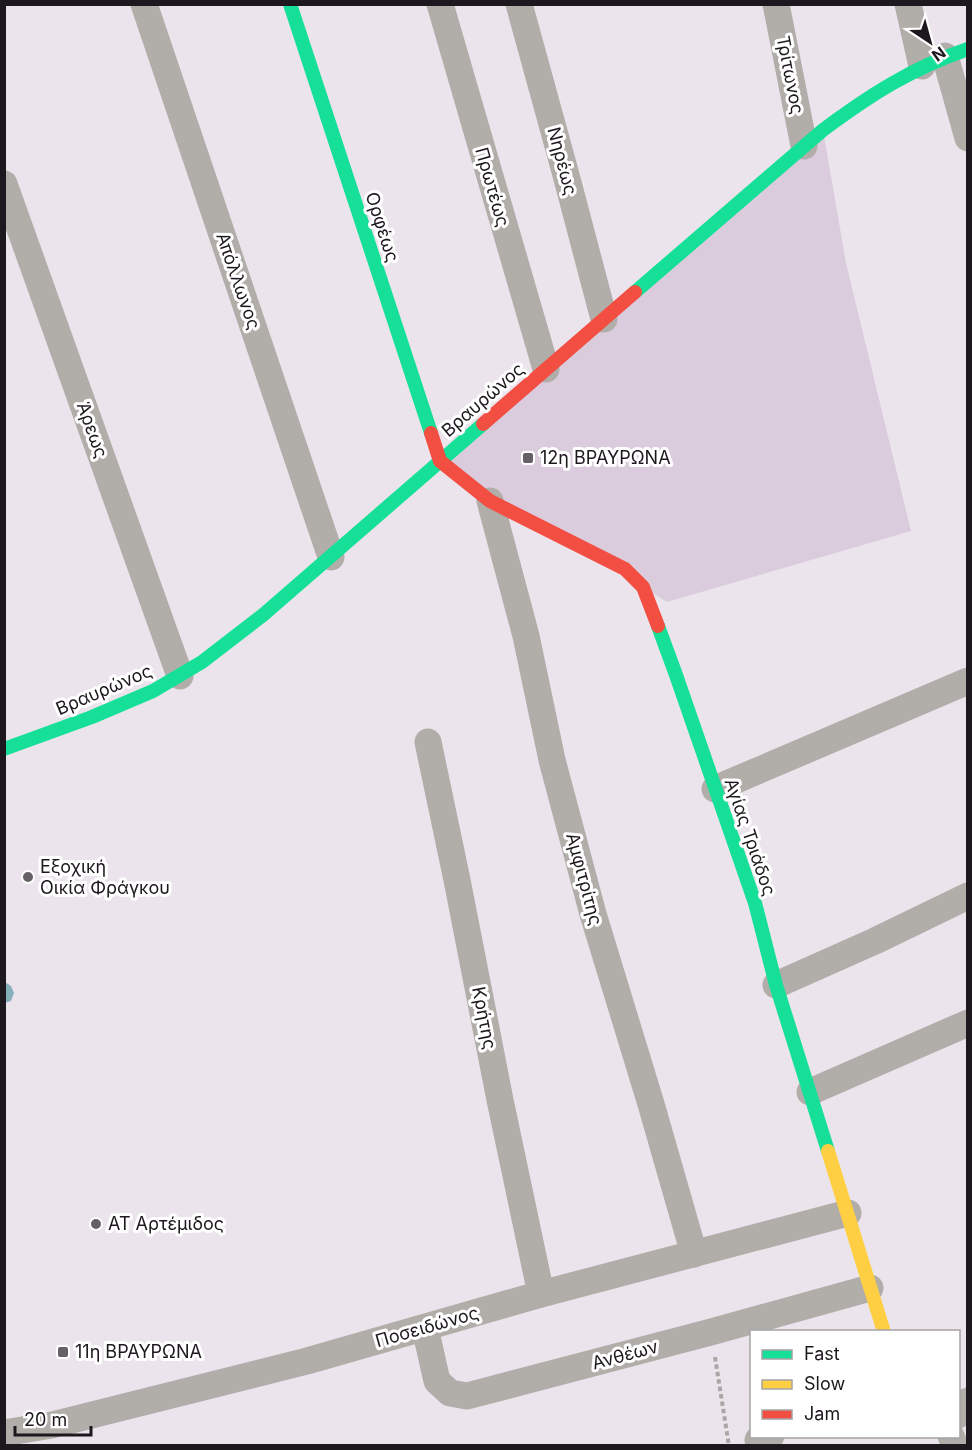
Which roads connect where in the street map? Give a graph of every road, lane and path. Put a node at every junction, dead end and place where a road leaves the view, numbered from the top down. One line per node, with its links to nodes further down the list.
1 (144, 4): 15 (street, Απόλλωνος)
2 (290, 4): 13 (street, Ορφέως)
3 (440, 4): 12 (street, Πρωτέως)
4 (519, 4): 11 (street, Νηρέως)
5 (776, 4): 9 (street, Τρίτωνος)
6 (908, 4): 7 (street)
7 (945, 57): 8 (street); 9 (street, Βραυρώνος)
8 (968, 138)
9 (804, 146): 11 (street, Βραυρώνος)
10 (4, 184): 16 (street, Άρεως)
11 (604, 319): 12 (street, Βραυρώνος)
12 (546, 369): 13 (street, Βραυρώνος)
13 (440, 461): 14 (street, Αγίας Τριάδος); 15 (street, Βραυρώνος)
14 (490, 501): 20 (street, Αγίας Τριάδος); 26 (street, Αμφιτρίτης)
15 (331, 557): 16 (street, Βραυρώνος)
16 (180, 676): 19 (street, Βραυρώνος)
17 (968, 681): 20 (street)
18 (428, 742): 28 (street, Κρήτης)
19 (4, 748)
20 (715, 789): 22 (street, Αγίας Τριάδος)
21 (968, 896): 22 (street)
22 (776, 985): 24 (street, Αγίας Τριάδος)
23 (968, 1023): 24 (street)
24 (810, 1092): 25 (street, Αγίας Τριάδος)
25 (848, 1213): 26 (street, Ποσειδώνος); 27 (street, Αγίας Τριάδος)
26 (694, 1254): 28 (street, Ποσειδώνος)
27 (870, 1288): 30 (street, Αγίας Τριάδος); 31 (street, Ανθέων)
28 (541, 1294): 29 (street, Ποσειδώνος)
29 (425, 1328): 31 (street, Ανθέων); 33 (street, Ποσειδώνος)
30 (883, 1330)
31 (711, 1332): 34 (path)
32 (4, 1433): 33 (street, Ποσειδώνος)
33 (57, 1435)
34 (729, 1446)

